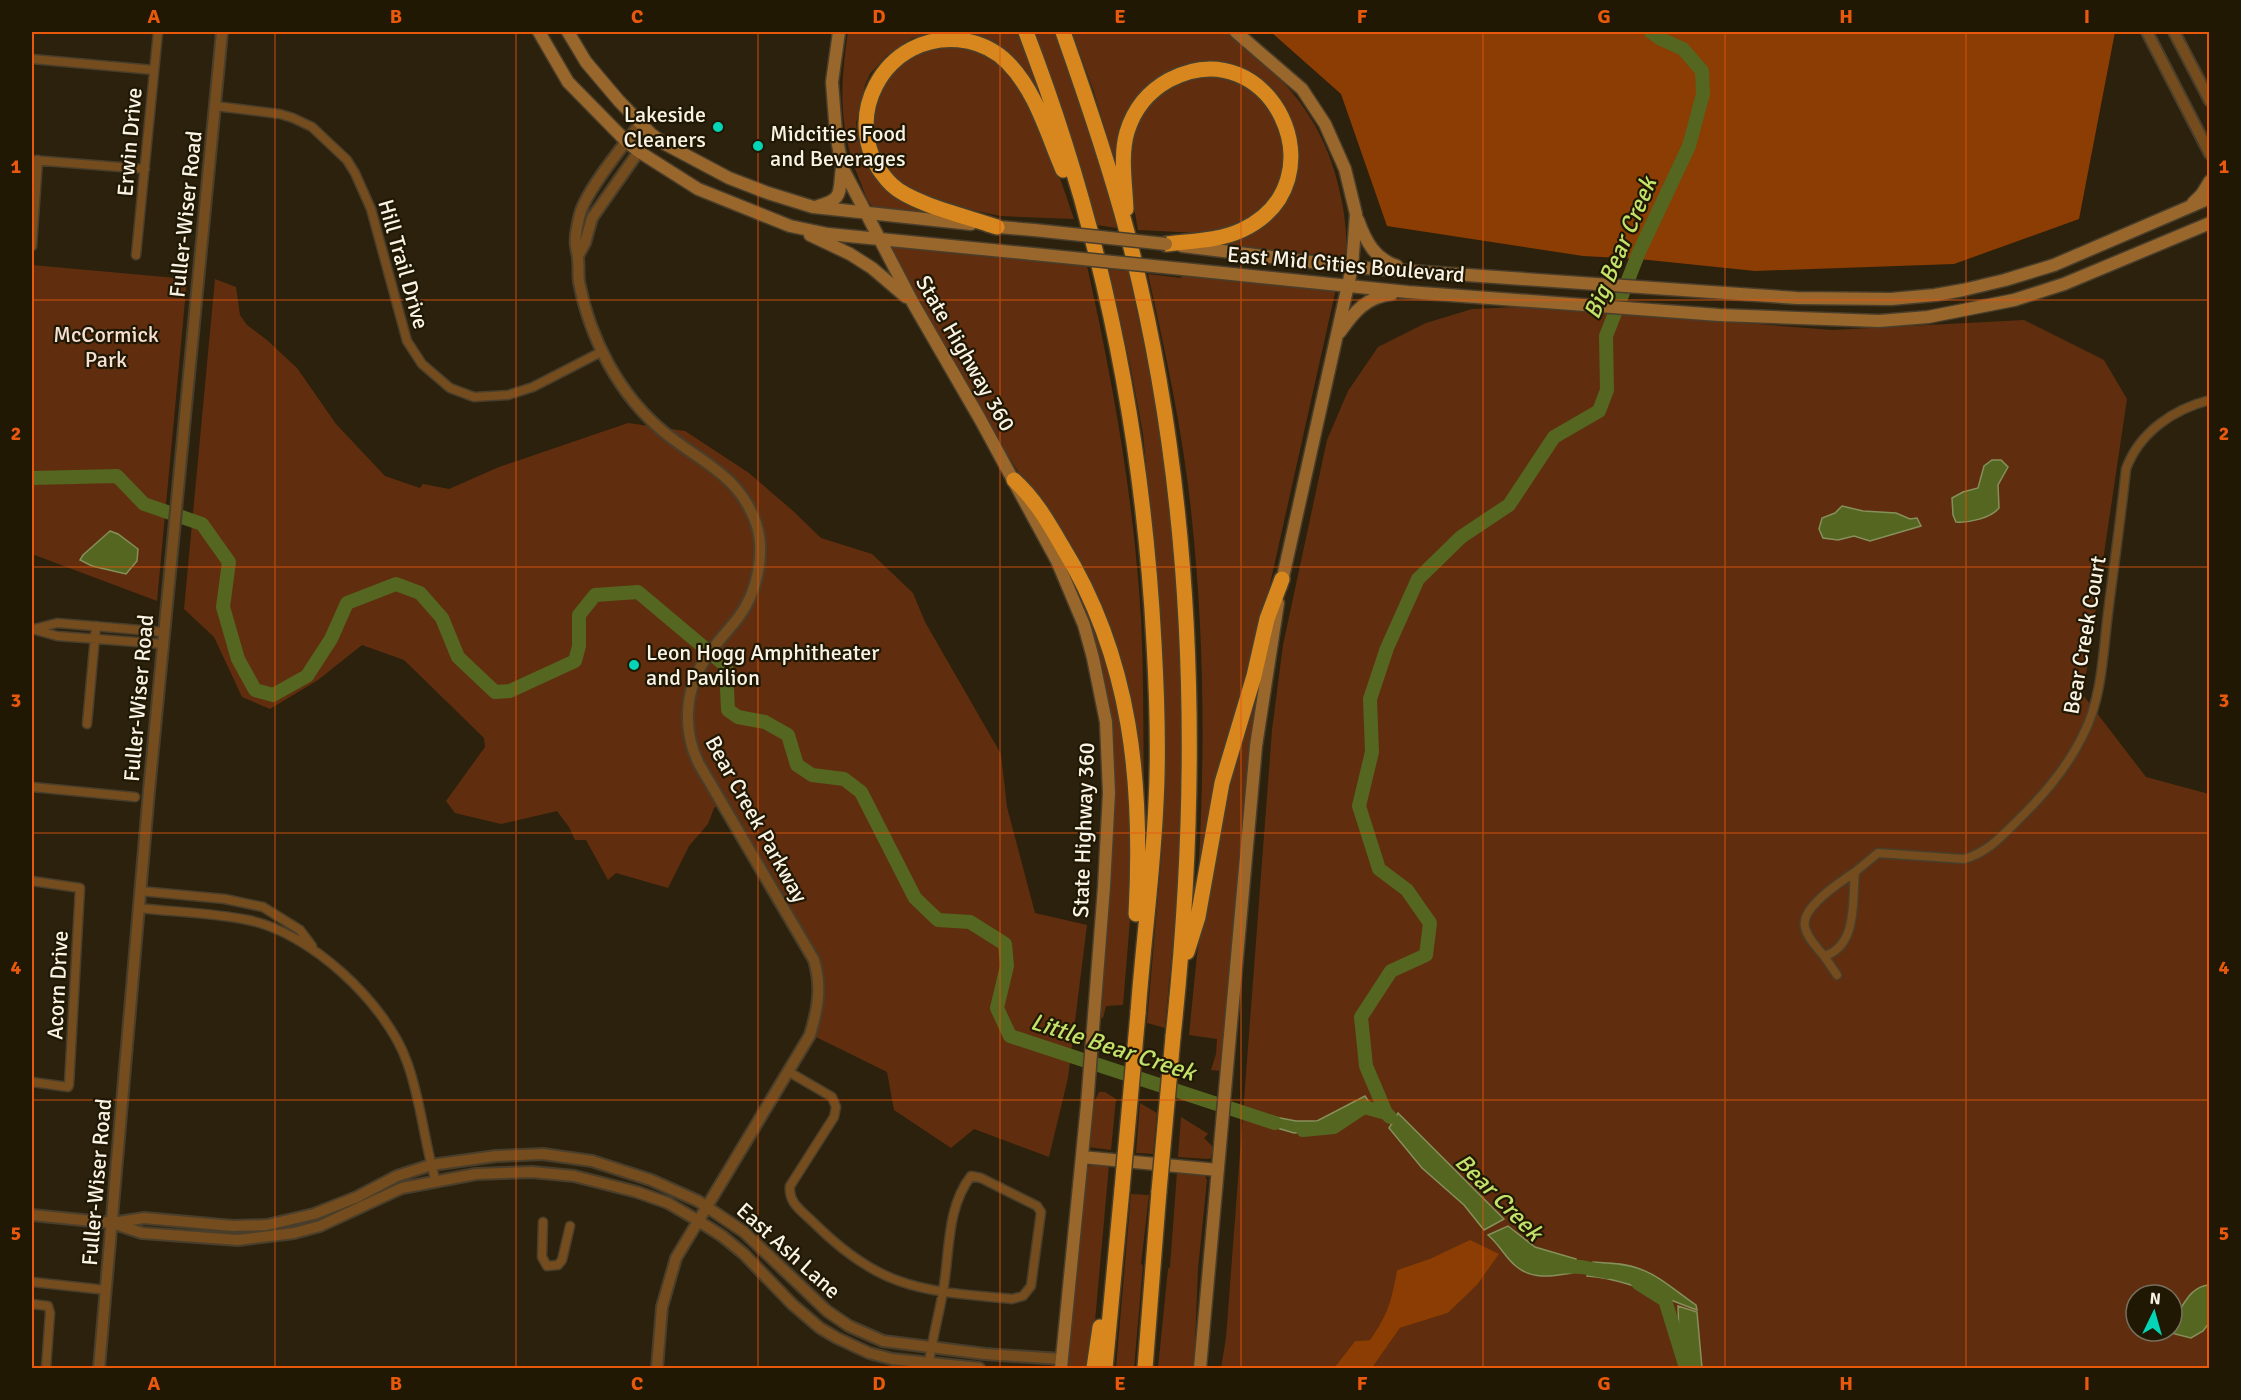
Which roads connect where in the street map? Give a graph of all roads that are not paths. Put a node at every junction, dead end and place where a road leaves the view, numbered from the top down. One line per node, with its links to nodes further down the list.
1 (158, 32): 12 (street, Erwin Drive)
2 (222, 32): 14 (street, Fuller-Wiser Road)
3 (538, 32): 17 (main road, East Mid Cities Boulevard)
4 (568, 32): 15 (main road, East Mid Cities Boulevard)
5 (839, 32): 21 (main road, State Highway 360)
6 (1026, 32): 29 (highway)
7 (1063, 32): 33 (highway)
8 (1236, 32): 27 (main road)
9 (2147, 32): 19 (street)
10 (2174, 32): 13 (street)
11 (32, 59): 12 (street)
12 (154, 70): 22 (street, Erwin Drive)
13 (2210, 101)
14 (215, 106): 45 (street, Hill Trail Drive); 51 (street, Fuller-Wiser Road)
15 (640, 124): 16 (main road, East Mid Cities Boulevard); 17 (street, Bear Creek Parkway)
16 (651, 134): 18 (street, Bear Creek Parkway); 25 (main road, East Mid Cities Boulevard)
17 (626, 141): 18 (main road, East Mid Cities Boulevard); 38 (street, Bear Creek Parkway)
18 (638, 151): 31 (main road, East Mid Cities Boulevard); 38 (street, Bear Creek Parkway)
19 (2210, 154)
20 (35, 160): 22 (street); 36 (street)
21 (842, 167): 25 (main road); 28 (main road, State Highway 360)
22 (146, 169): 37 (street, Erwin Drive)
23 (2210, 181): 26 (main road)
24 (2210, 198): 26 (main road, East Mid Cities Boulevard)
25 (813, 207): 28 (main road, East Mid Cities Boulevard)
26 (2187, 209): 40 (main road, East Mid Cities Boulevard)
27 (1356, 213): 39 (main road); 40 (main road)
28 (865, 214): 32 (main road, East Mid Cities Boulevard); 34 (main road, State Highway 360)
29 (1087, 218): 32 (highway); 65 (highway)
30 (2210, 225): 42 (main road, East Mid Cities Boulevard)
31 (790, 226): 34 (main road, East Mid Cities Boulevard); 43 (main road)
32 (997, 227): 35 (main road, East Mid Cities Boulevard, bridge)
33 (1127, 233): 35 (highway); 64 (highway)
34 (878, 239): 41 (main road, East Mid Cities Boulevard, bridge); 43 (main road, State Highway 360)
35 (1166, 244): 39 (main road, East Mid Cities Boulevard)
36 (32, 246)
37 (136, 255)
38 (578, 256): 45 (street, Bear Creek Parkway)
39 (1352, 267): 40 (main road, East Mid Cities Boulevard); 41 (main road)
40 (1443, 274)
41 (1347, 286): 42 (main road, East Mid Cities Boulevard); 44 (main road)
42 (1408, 292): 44 (main road)
43 (913, 303): 47 (main road, State Highway 360)
44 (1338, 335): 48 (main road)
45 (601, 352): 66 (street, Bear Creek Parkway)
46 (2210, 400): 57 (street, Bear Creek Court)
47 (1014, 480): 65 (highway); 68 (main road, State Highway 360)
48 (1282, 579): 64 (highway); 70 (main road)
49 (96, 626): 50 (street); 51 (street); 52 (street)
50 (33, 629): 52 (street)
51 (164, 632): 53 (street, Fuller-Wiser Road)
52 (94, 639): 53 (street); 54 (street)
53 (163, 644): 59 (street, Fuller-Wiser Road)
54 (87, 724)
55 (32, 788): 56 (street)
56 (135, 797)
57 (1854, 872): 62 (street); 62 (street, Bear Creek Court)
58 (32, 881): 67 (street, Acorn Drive)
59 (140, 891): 60 (street, Fuller-Wiser Road); 61 (street)
60 (139, 908): 61 (street); 77 (street, Fuller-Wiser Road)
61 (314, 949): 69 (street)
62 (1824, 956): 63 (street, Bear Creek Court)
63 (1837, 975)
64 (1179, 978): 96 (highway, bridge)
65 (1140, 979): 80 (highway, bridge)
66 (789, 1072): 72 (street, Bear Creek Parkway); 85 (street)
67 (32, 1082)
68 (1082, 1157): 70 (main road); 89 (main road, State Highway 360)
69 (431, 1165): 71 (street); 72 (street, East Ash Lane); 73 (street, East Ash Lane)
70 (1218, 1170): 97 (main road)
71 (436, 1182): 75 (street, East Ash Lane); 78 (street, East Ash Lane)
72 (706, 1206): 75 (street, Bear Creek Parkway); 81 (street, East Ash Lane)
73 (318, 1213): 77 (street, East Ash Lane); 78 (street)
74 (32, 1215): 77 (street, East Ash Lane)
75 (697, 1221): 82 (street, East Ash Lane); 92 (street, Bear Creek Parkway)
76 (543, 1222): 79 (street)
77 (112, 1223): 78 (street, East Ash Lane); 84 (street, Fuller-Wiser Road)
78 (320, 1226)
79 (570, 1226)
80 (1118, 1230): 94 (highway); 95 (highway)
81 (775, 1260): 82 (street); 87 (street, East Ash Lane)
82 (763, 1272): 88 (street, East Ash Lane)
83 (32, 1282): 84 (street)
84 (106, 1290): 91 (street, Fuller-Wiser Road)
85 (943, 1291): 85 (street); 87 (street)
86 (32, 1304): 90 (street)
87 (931, 1347): 88 (street); 89 (street, East Ash Lane)
88 (929, 1363): 93 (street, East Ash Lane)
89 (1061, 1364)
90 (46, 1368)
91 (99, 1368)
92 (657, 1368)
93 (979, 1368)
94 (1094, 1368)
95 (1106, 1368)
96 (1145, 1368)
97 (1200, 1368)

